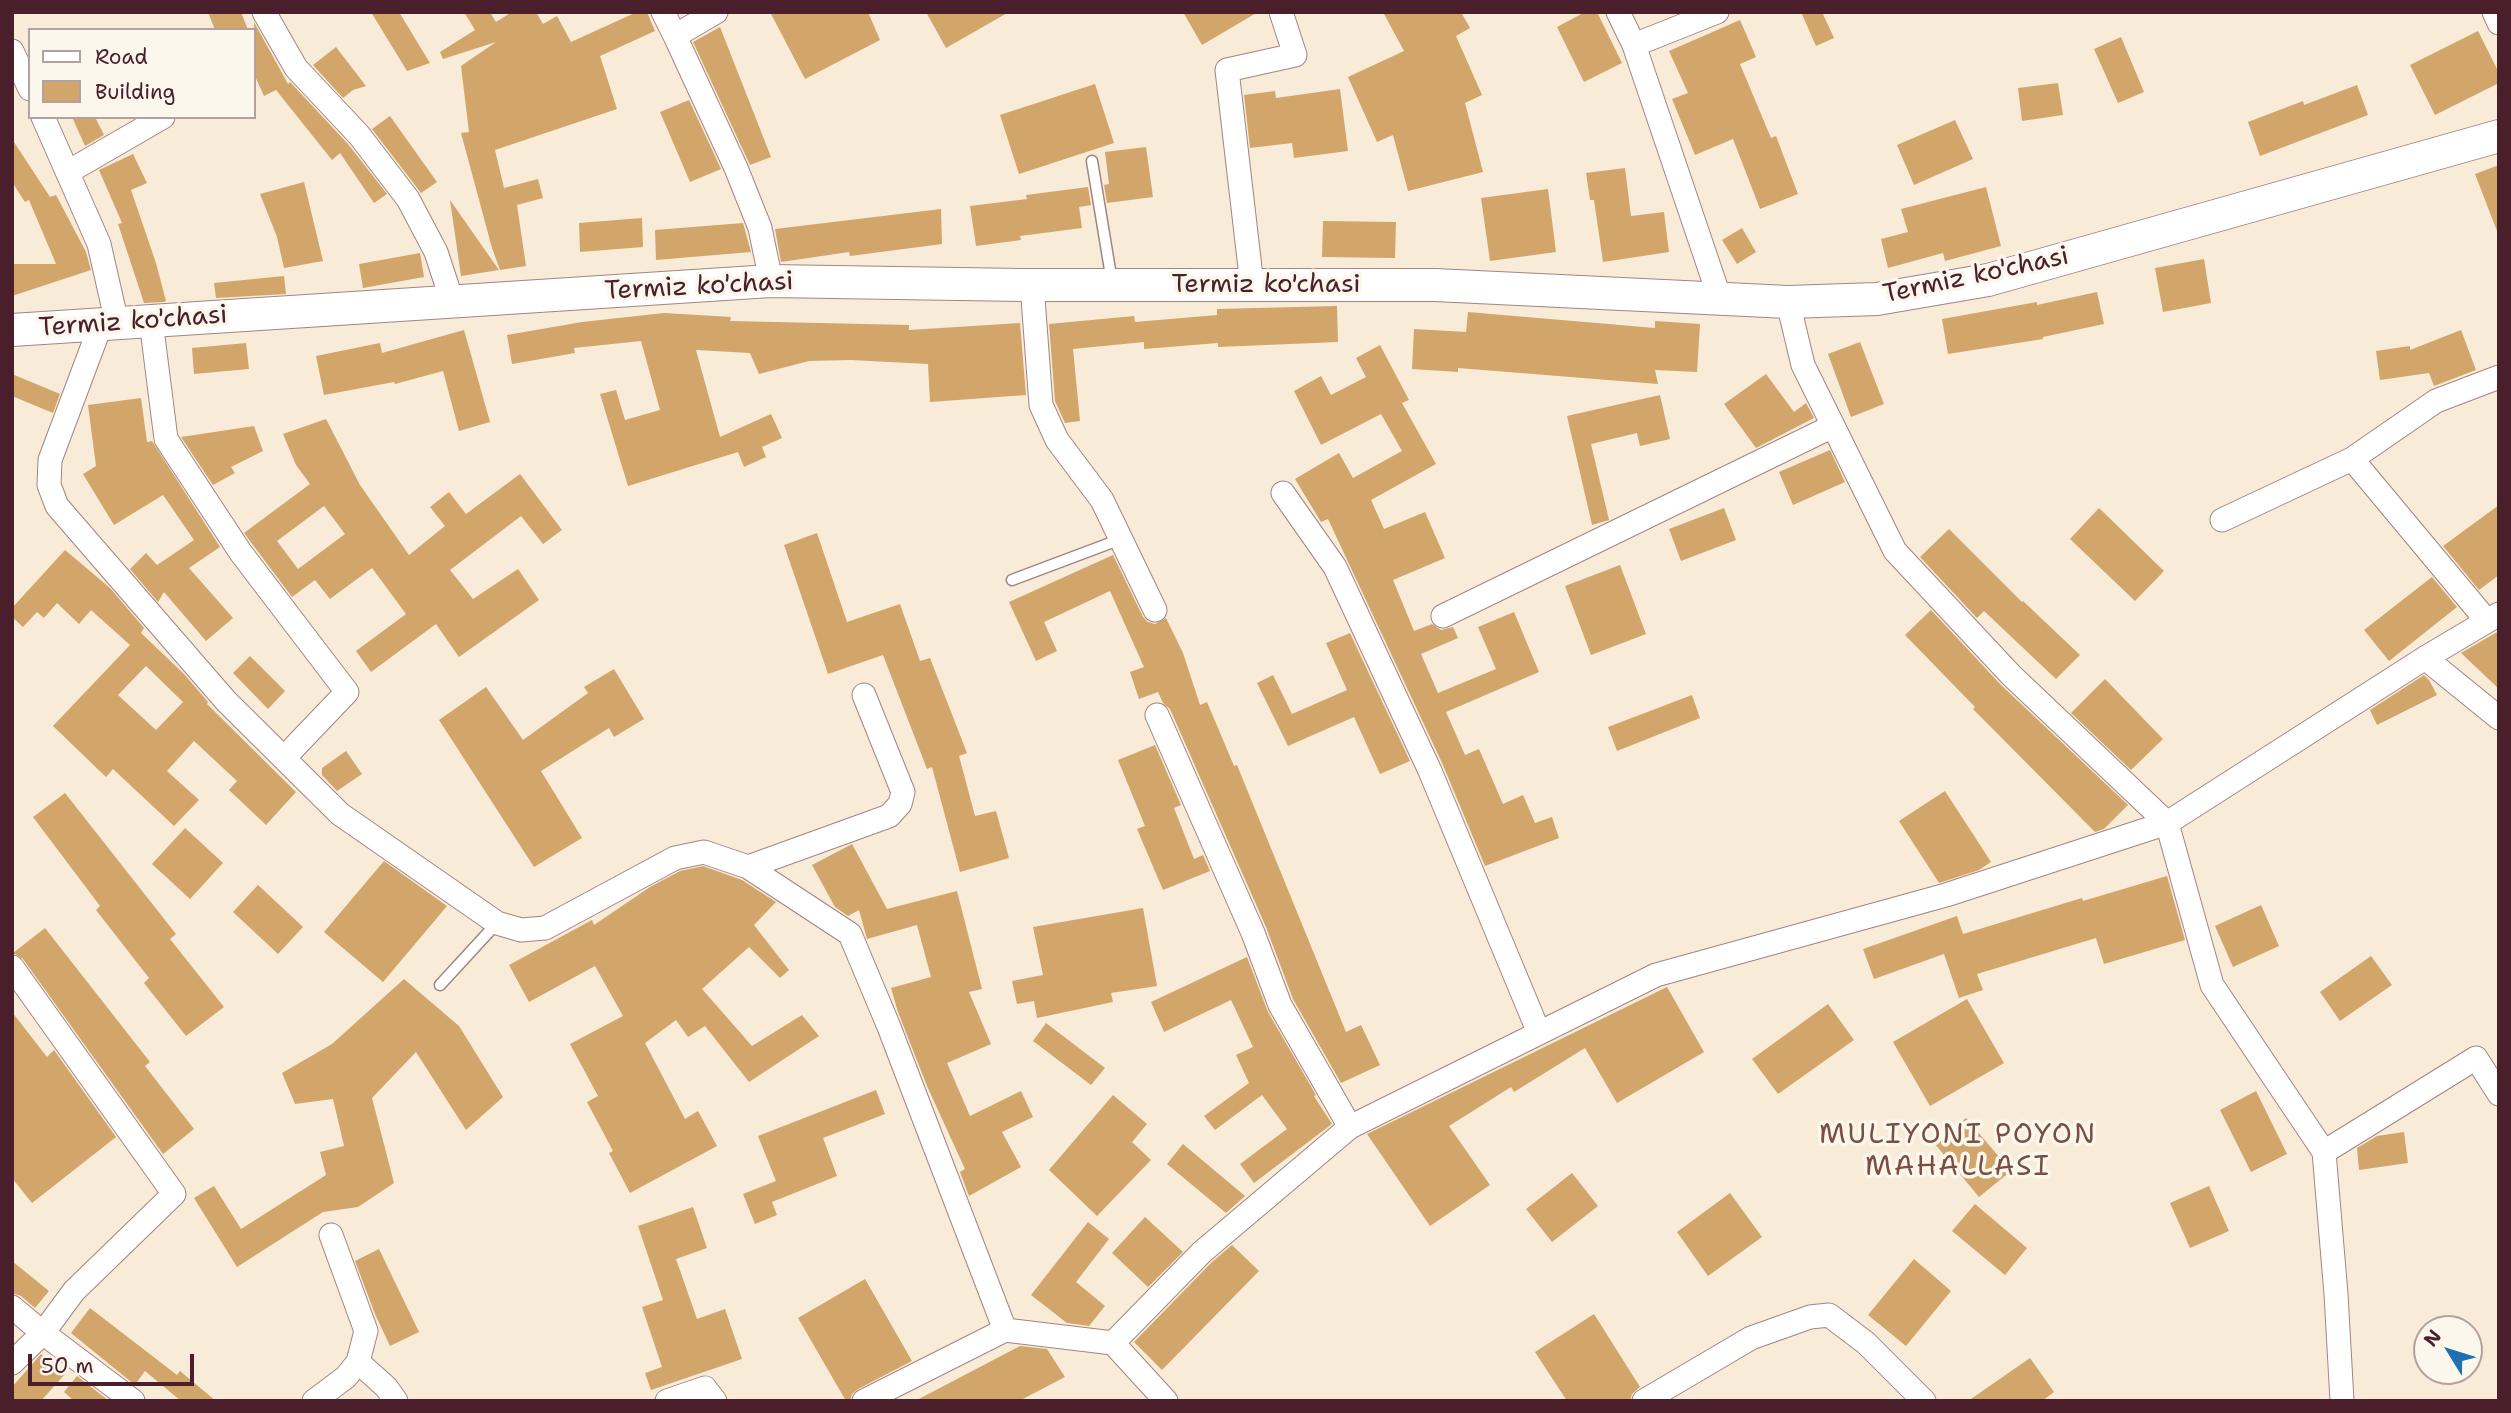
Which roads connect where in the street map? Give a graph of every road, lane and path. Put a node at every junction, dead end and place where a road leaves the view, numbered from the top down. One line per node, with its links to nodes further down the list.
1 (264, 12): 23 (street)
2 (663, 12): 9 (street)
3 (716, 12): 9 (street)
4 (1281, 12): 21 (street)
5 (1618, 12): 10 (street)
6 (1717, 12): 10 (street)
7 (2494, 12): 8 (street)
8 (2499, 23)
9 (675, 36): 18 (street)
10 (1634, 45): 22 (street)
11 (12, 51): 12 (street)
12 (28, 85)
13 (44, 119): 17 (street)
14 (160, 119): 17 (street)
15 (2499, 136): 24 (main road, Termiz ko'chasi)
16 (1092, 161): 20 (lane)
17 (68, 172): 26 (street)
18 (771, 281): 19 (main road, Termiz ko'chasi); 23 (main road, Termiz ko'chasi)
19 (1032, 285): 20 (main road, Termiz ko'chasi); 33 (street)
20 (1112, 285): 21 (main road, Termiz ko'chasi)
21 (1252, 285): 22 (main road, Termiz ko'chasi)
22 (1720, 299): 24 (main road, Termiz ko'chasi)
23 (453, 301): 25 (main road, Termiz ko'chasi)
24 (1788, 302): 29 (street)
25 (151, 321): 26 (main road, Termiz ko'chasi); 42 (street)
26 (109, 324): 27 (main road, Termiz ko'chasi); 42 (street)
27 (12, 330)
28 (2499, 377): 30 (street)
29 (1833, 425): 36 (street); 43 (street)
30 (2352, 459): 32 (street); 37 (street)
31 (1283, 493): 48 (street)
32 (2222, 520)
33 (1121, 539): 34 (lane); 35 (street)
34 (1012, 580)
35 (1155, 610)
36 (1443, 616)
37 (2493, 618): 38 (street)
38 (2425, 658): 41 (street); 43 (street)
39 (864, 695): 44 (street)
40 (1157, 715): 50 (street)
41 (2499, 718)
42 (284, 758): 45 (street)
43 (2167, 823): 48 (street); 51 (street)
44 (748, 867): 45 (street); 54 (street)
45 (497, 923): 47 (lane)
46 (12, 967): 55 (street)
47 (439, 985)
48 (1539, 1033): 50 (street)
49 (2499, 1094): 51 (street)
50 (1350, 1127): 56 (street)
51 (2324, 1152): 68 (street)
52 (331, 1235): 57 (street)
53 (12, 1307): 55 (street)
54 (1005, 1331): 56 (street); 64 (street)
55 (43, 1333): 58 (street); 59 (street)
56 (1114, 1343): 65 (street)
57 (358, 1362): 60 (street); 61 (street)
58 (12, 1363)
59 (133, 1401)
60 (314, 1401)
61 (396, 1401)
62 (667, 1401): 63 (street)
63 (715, 1401)
64 (864, 1401)
65 (1166, 1401)
66 (1644, 1401): 67 (street)
67 (1924, 1401)
68 (2342, 1401)

